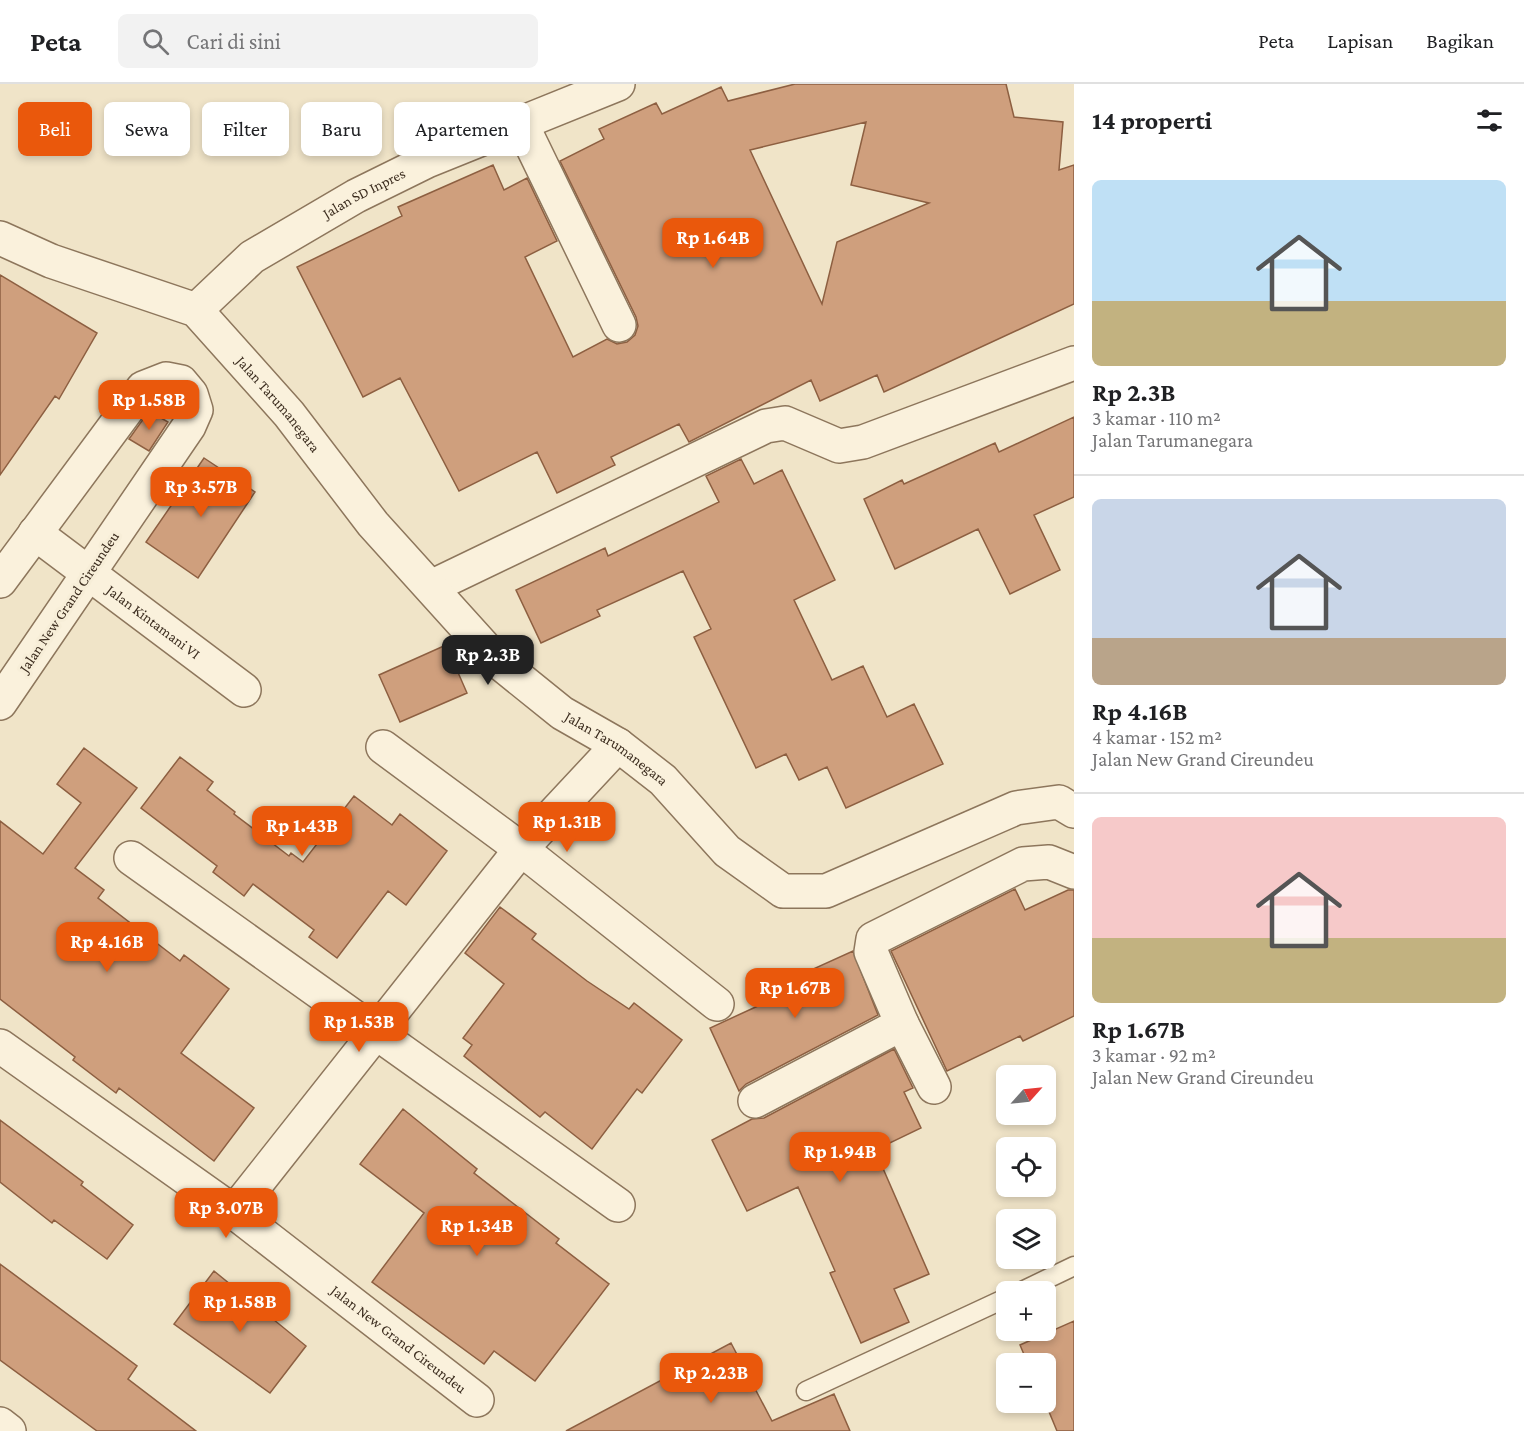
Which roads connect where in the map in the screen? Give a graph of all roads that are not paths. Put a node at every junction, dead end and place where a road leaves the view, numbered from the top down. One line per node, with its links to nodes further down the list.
1 (618, 84): 2 (street, Jalan SD Inpres)
2 (530, 119)
3 (530, 142): 7 (street)
4 (439, 156): 6 (street, Jalan SD Inpres)
5 (0, 238): 6 (street, Jalan Tarumanegara)
6 (196, 310): 12 (street, Jalan Tarumanegara)
7 (619, 325)
8 (1074, 363): 12 (street)
9 (36, 533): 10 (street, Jalan Kintamani VI); 10 (street, Jalan New Grand Cireundeu); 11 (street)
10 (90, 571): 13 (street, Jalan Kintamani VI); 14 (street, Jalan New Grand Cireundeu)
11 (0, 581)
12 (431, 587): 15 (street, Jalan Tarumanegara)
13 (244, 690)
14 (0, 703)
15 (618, 745): 17 (street, Jalan Tarumanegara); 18 (street)
16 (383, 747): 18 (street)
17 (1074, 811)
18 (521, 849): 21 (street); 23 (street)
19 (131, 858): 23 (street)
20 (1074, 872): 22 (street)
21 (717, 1004)
22 (902, 1024): 25 (street); 26 (street)
23 (376, 1033): 27 (street); 28 (street)
24 (0, 1046): 28 (street, Jalan New Grand Cireundeu)
25 (934, 1088)
26 (755, 1101)
27 (618, 1205)
28 (234, 1212): 33 (street, Jalan New Grand Cireundeu)
29 (1074, 1266): 30 (lane)
30 (1043, 1281)
31 (996, 1303): 32 (lane)
32 (806, 1391)
33 (477, 1400)
34 (0, 1424): 35 (street)
35 (9, 1431)

